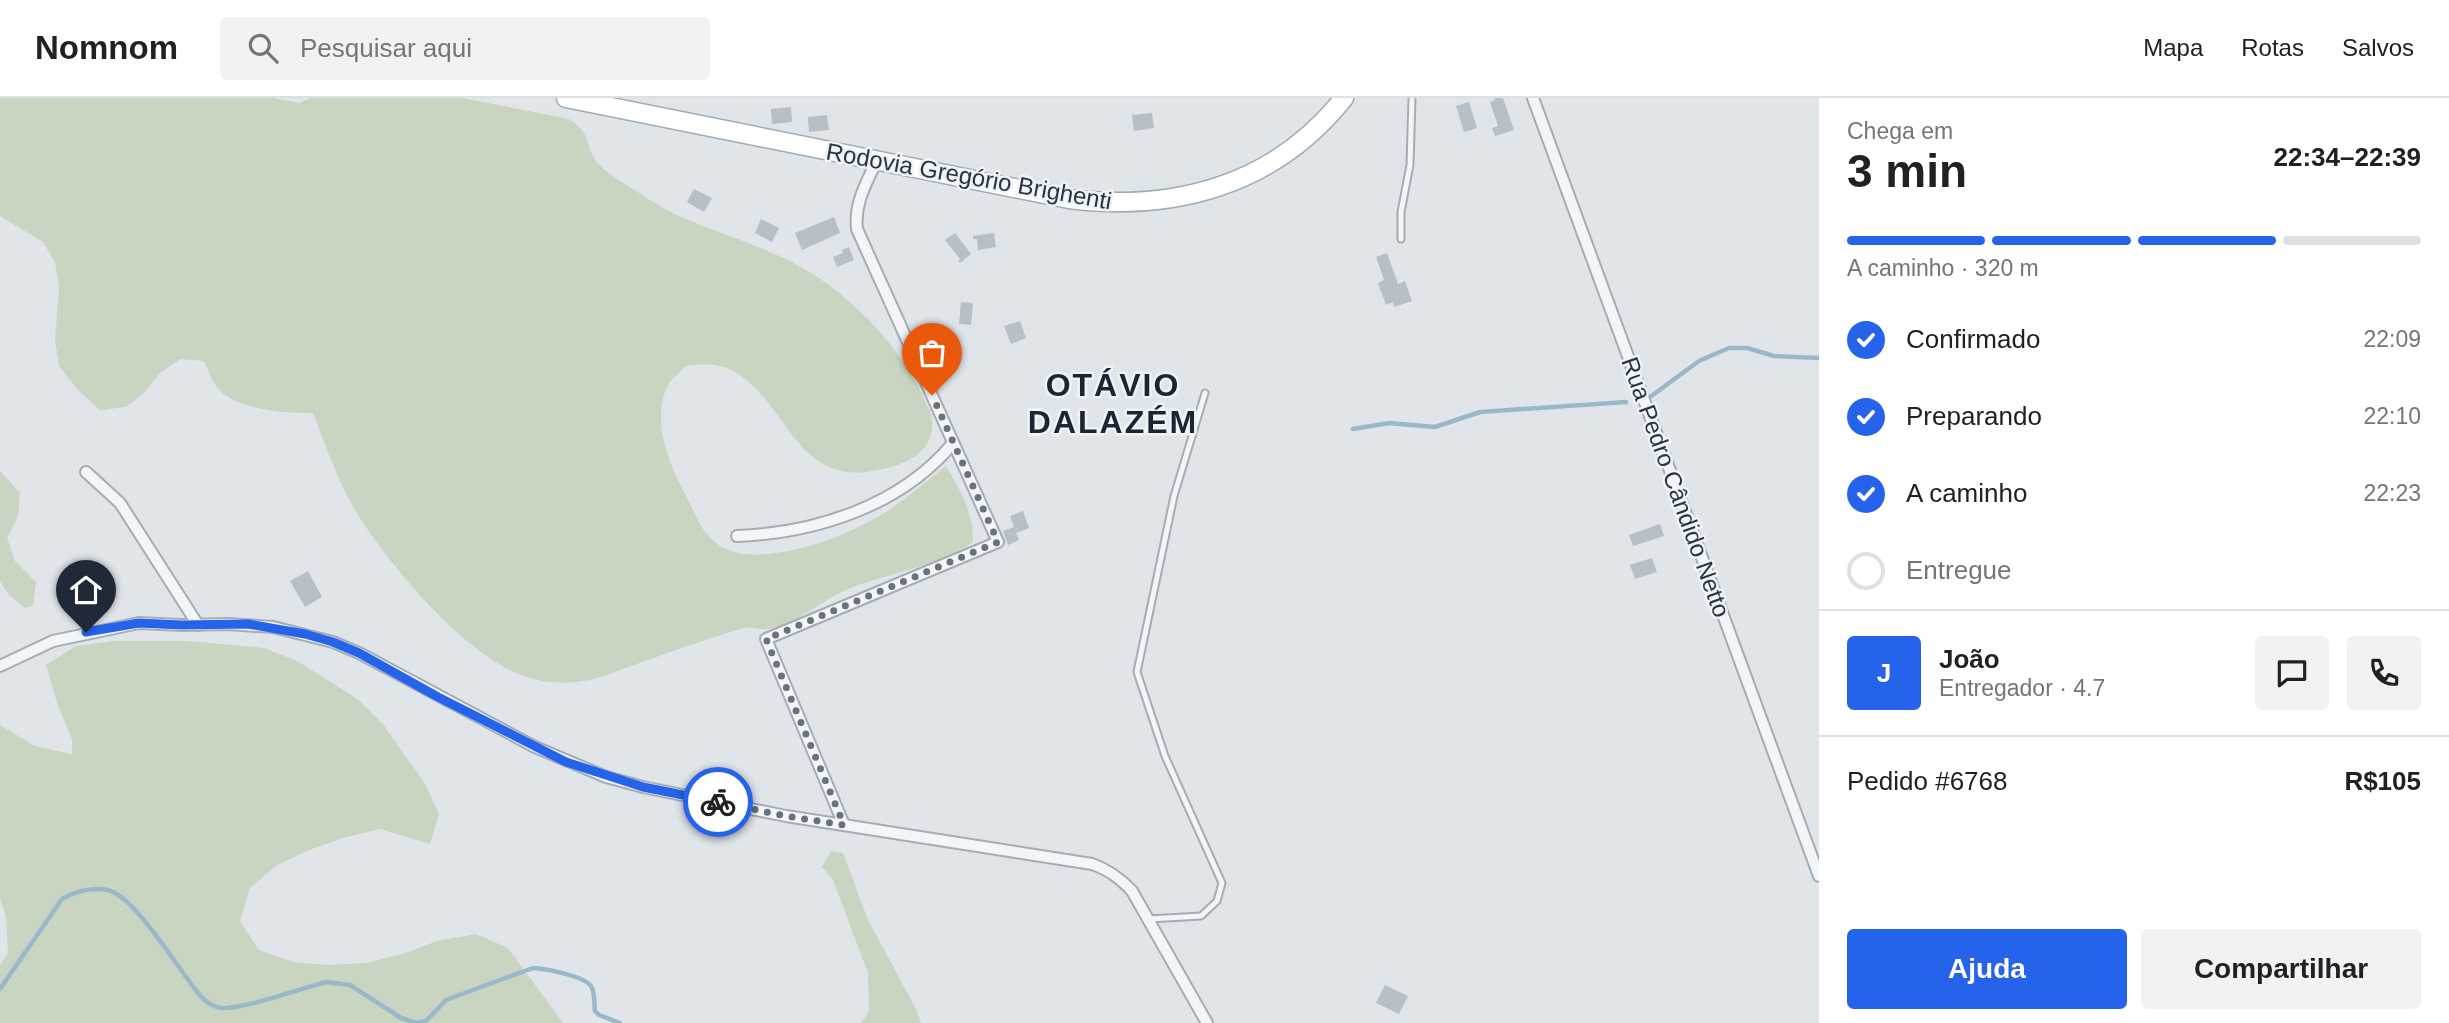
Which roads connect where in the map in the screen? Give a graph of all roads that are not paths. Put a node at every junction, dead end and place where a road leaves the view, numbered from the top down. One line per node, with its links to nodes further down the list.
1 (566, 98): 5 (main road, Rodovia Gregório Brighenti)
2 (1344, 98): 5 (main road, Rodovia Gregório Brighenti)
3 (1412, 98): 6 (lane)
4 (1533, 98): 14 (street, Rua Pedro Cândido Netto)
5 (876, 162): 8 (street)
6 (1401, 239)
7 (1205, 393): 15 (lane)
8 (953, 443): 10 (street); 13 (street)
9 (86, 472): 11 (street)
10 (737, 536)
11 (198, 625): 12 (street); 13 (street)
12 (0, 666)
13 (844, 825): 15 (street)
14 (1819, 876)
15 (1149, 919): 16 (street)
16 (1207, 1023)

